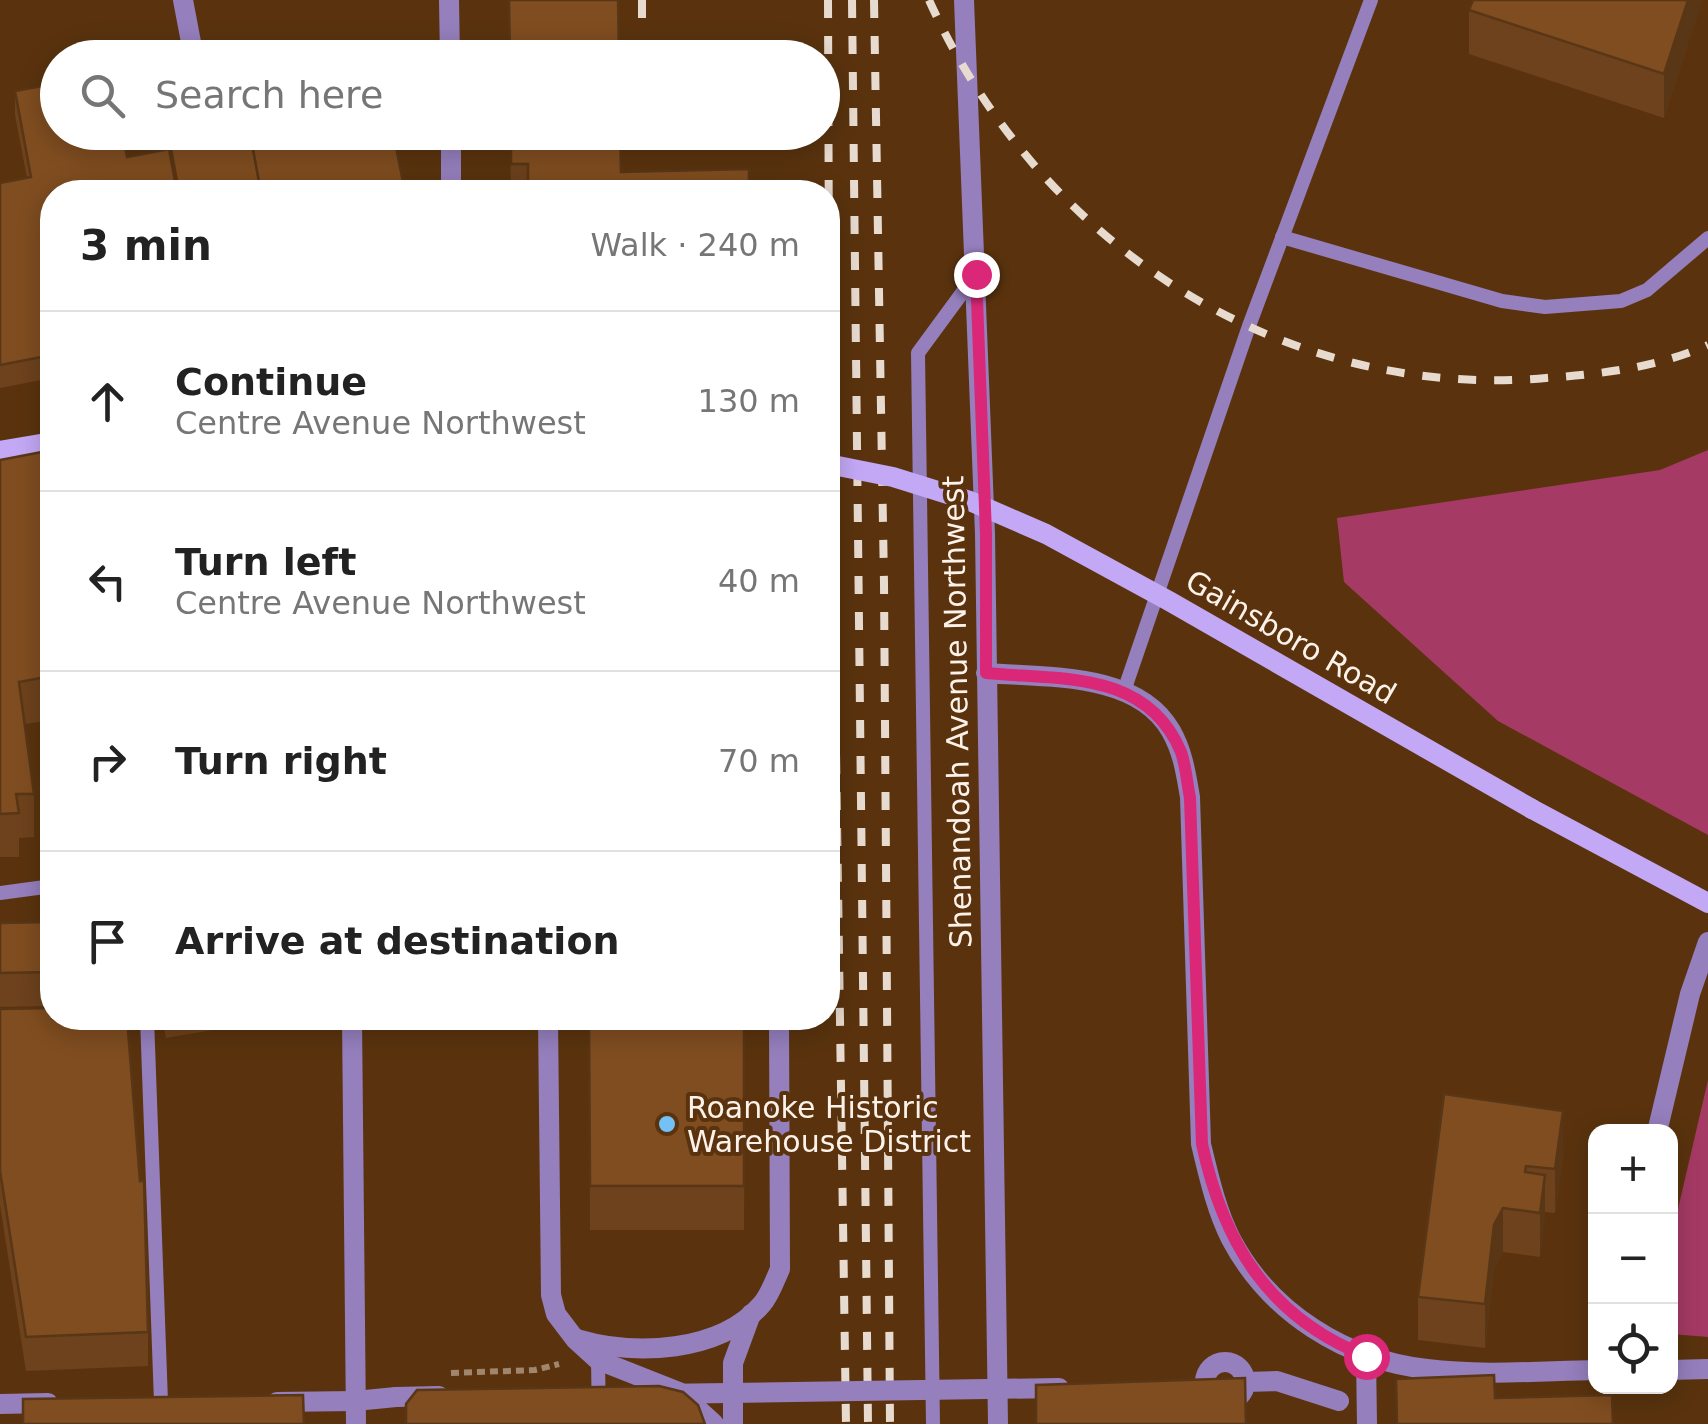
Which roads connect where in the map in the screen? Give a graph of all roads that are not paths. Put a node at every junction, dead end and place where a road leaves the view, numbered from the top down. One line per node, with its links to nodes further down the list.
1 (182, 0): 5 (street)
2 (450, 0): 6 (street)
3 (964, 0): 11 (street, Shenandoah Avenue Northwest)
4 (1371, 0): 9 (lane)
5 (190, 40)
6 (450, 40)
7 (451, 150): 8 (street)
8 (451, 180)
9 (1282, 237): 10 (lane); 16 (lane)
10 (1708, 238)
11 (976, 274): 15 (street, Shenandoah Avenue Northwest); 47 (lane)
12 (40, 444): 13 (main road)
13 (0, 451)
14 (840, 466): 19 (main road, Gainsboro Road, bridge)
15 (986, 673): 16 (street); 48 (street, Shenandoah Avenue Northwest)
16 (1124, 690): 28 (street)
17 (40, 888): 18 (lane)
18 (0, 893)
19 (1708, 903)
20 (1708, 942): 25 (street)
21 (147, 1030): 39 (lane)
22 (352, 1030): 37 (street)
23 (548, 1030): 27 (street)
24 (780, 1030): 26 (street)
25 (1658, 1124)
26 (750, 1314): 27 (street); 46 (street)
27 (575, 1338): 29 (street)
28 (1366, 1356): 31 (street); 49 (street)
29 (598, 1360): 44 (lane); 45 (street)
30 (1708, 1369): 32 (street)
31 (1588, 1370)
32 (1678, 1370)
33 (1178, 1385): 38 (street)
34 (1081, 1387): 35 (street, bridge)
35 (582, 1393)
36 (452, 1396): 37 (street, bridge)
37 (355, 1401): 40 (street); 43 (street)
38 (1339, 1401)
39 (162, 1402)
40 (257, 1402)
41 (68, 1403): 42 (street)
42 (0, 1404)
43 (356, 1424)
44 (599, 1424)
45 (714, 1424)
46 (733, 1424)
47 (933, 1424)
48 (998, 1424)
49 (1367, 1424)

